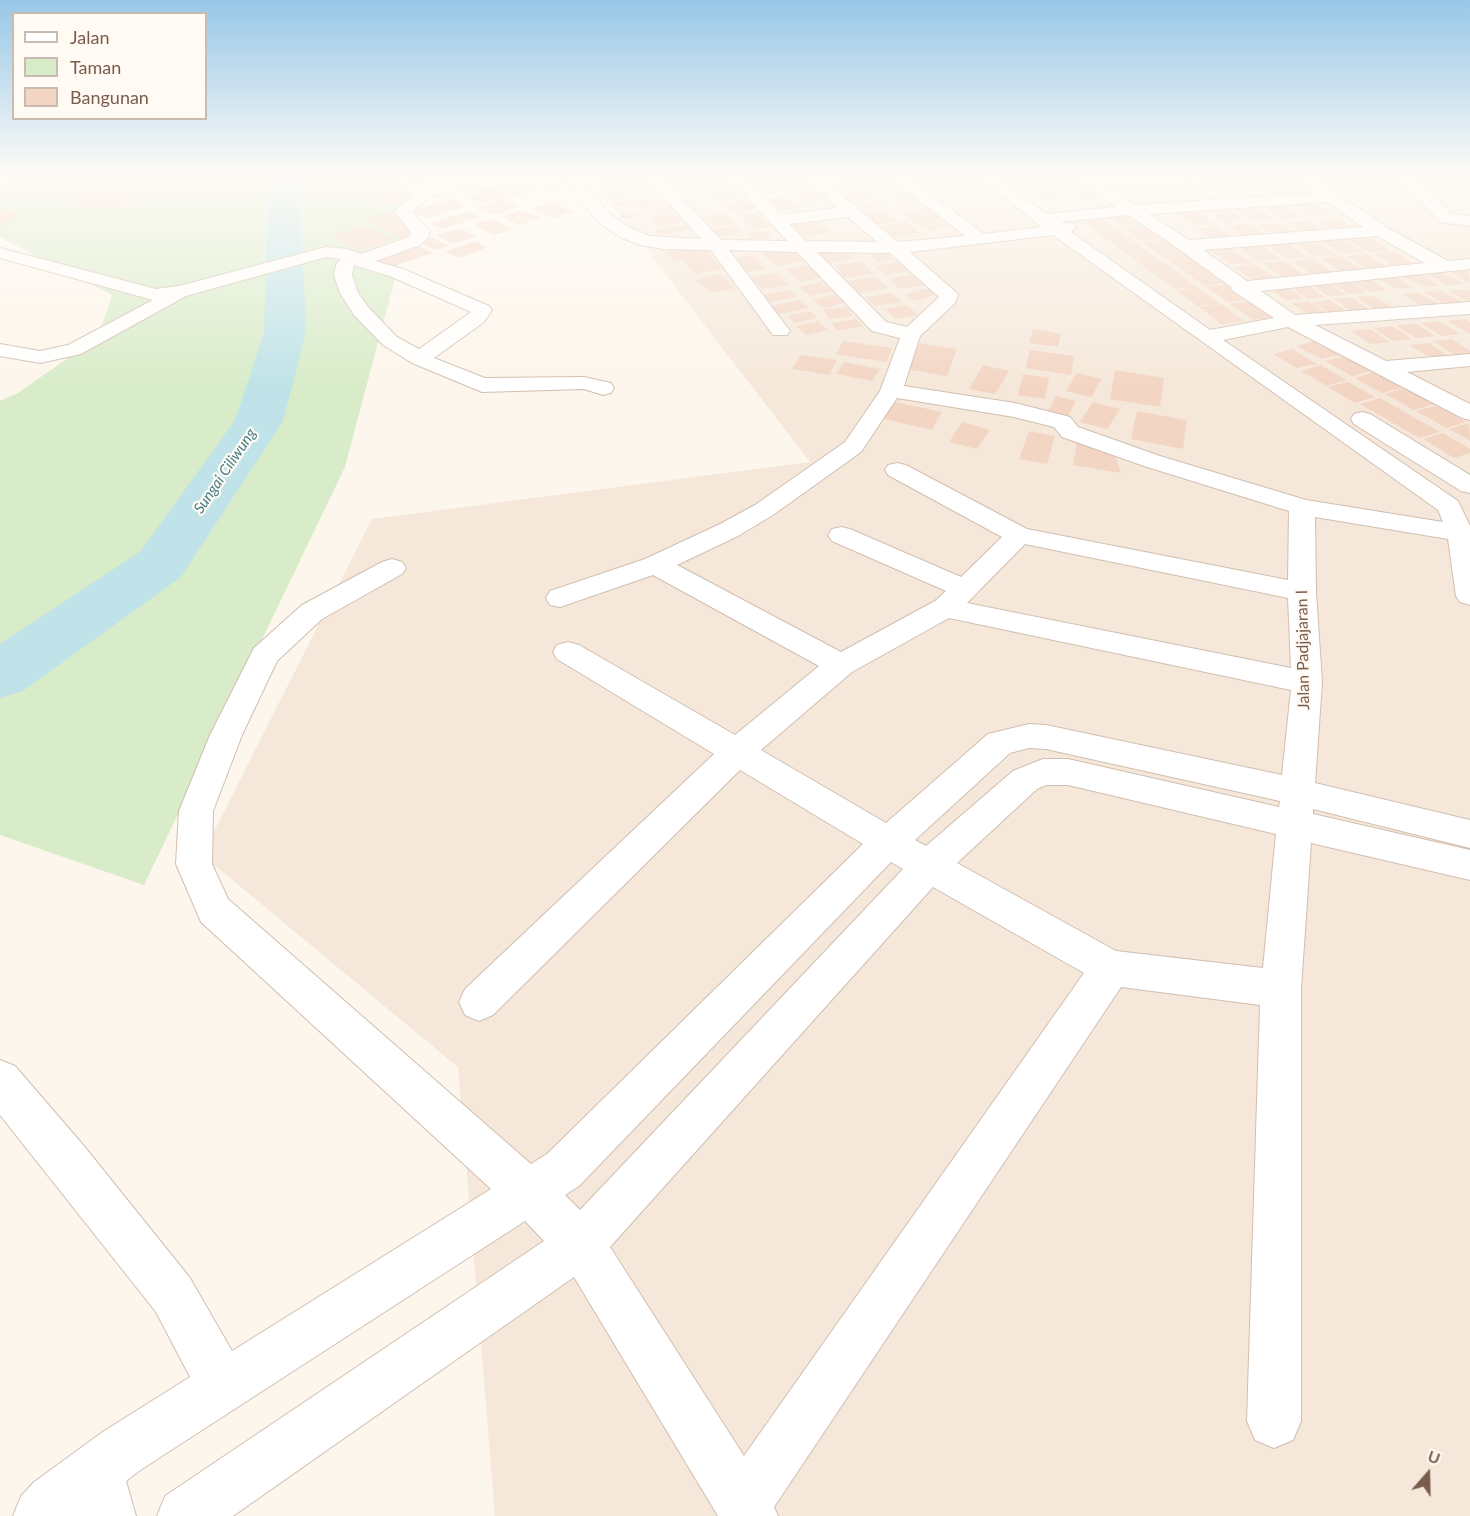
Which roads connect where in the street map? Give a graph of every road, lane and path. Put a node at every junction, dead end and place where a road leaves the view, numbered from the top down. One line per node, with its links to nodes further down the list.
1 (396, 247): 12 (street)
2 (717, 247): 21 (street)
3 (796, 247): 4 (street)
4 (804, 247): 10 (street); 23 (street)
5 (908, 247): 10 (street)
6 (1090, 247): 24 (street)
7 (1096, 247): 22 (street)
8 (1187, 247): 17 (street)
9 (1409, 247): 15 (street)
10 (895, 248): 23 (street)
11 (0, 253): 13 (street)
12 (356, 259): 18 (street); 26 (street); 26 (street)
13 (43, 264): 16 (street); 18 (street)
14 (1470, 264): 15 (street)
15 (1446, 267): 17 (street)
16 (11, 274)
17 (1240, 287): 20 (street)
18 (180, 292): 25 (street)
19 (1470, 308): 20 (street)
20 (1291, 321): 22 (street); 28 (street)
21 (780, 331)
22 (1227, 332): 24 (street); 29 (street)
23 (911, 334): 31 (street)
24 (1206, 337): 37 (street)
25 (0, 350)
26 (419, 359): 30 (street)
27 (1470, 360): 28 (street)
28 (1384, 368): 33 (street)
29 (1296, 376)
30 (603, 388)
31 (891, 391): 38 (street); 42 (street)
32 (1344, 407): 35 (street)
33 (1470, 413)
34 (897, 470): 40 (street)
35 (1470, 486)
36 (1470, 492): 37 (street)
37 (1436, 496): 39 (street)
38 (1302, 507): 39 (street); 44 (street, Jalan Padjajaran I)
39 (1460, 533): 45 (street)
40 (1019, 535): 44 (street); 47 (street)
41 (841, 536): 47 (street)
42 (655, 565): 46 (street); 49 (street)
43 (392, 568): 61 (street)
44 (1302, 592): 50 (street, Jalan Padjajaran I)
45 (1470, 596)
46 (560, 598)
47 (955, 599): 49 (street); 50 (street)
48 (568, 652): 51 (street)
49 (841, 665): 51 (street)
50 (1307, 682): 52 (street, Jalan Padjajaran I)
51 (738, 751): 54 (street); 59 (street)
52 (1297, 808): 53 (street); 54 (street); 55 (street); 56 (street); 58 (street, Jalan Padjajaran I)
53 (1470, 834)
54 (888, 842): 56 (street); 61 (street)
55 (1470, 865)
56 (929, 866): 57 (street); 62 (street)
57 (1111, 968): 58 (street); 66 (street)
58 (1281, 989): 64 (street, Jalan Padjajaran I)
59 (479, 1002)
60 (0, 1081): 63 (street)
61 (528, 1192): 62 (street); 63 (street)
62 (581, 1244): 66 (street); 68 (street)
63 (224, 1386): 65 (street)
64 (1274, 1421)
65 (102, 1493): 67 (street)
66 (747, 1511)
67 (41, 1516)
68 (185, 1516)

